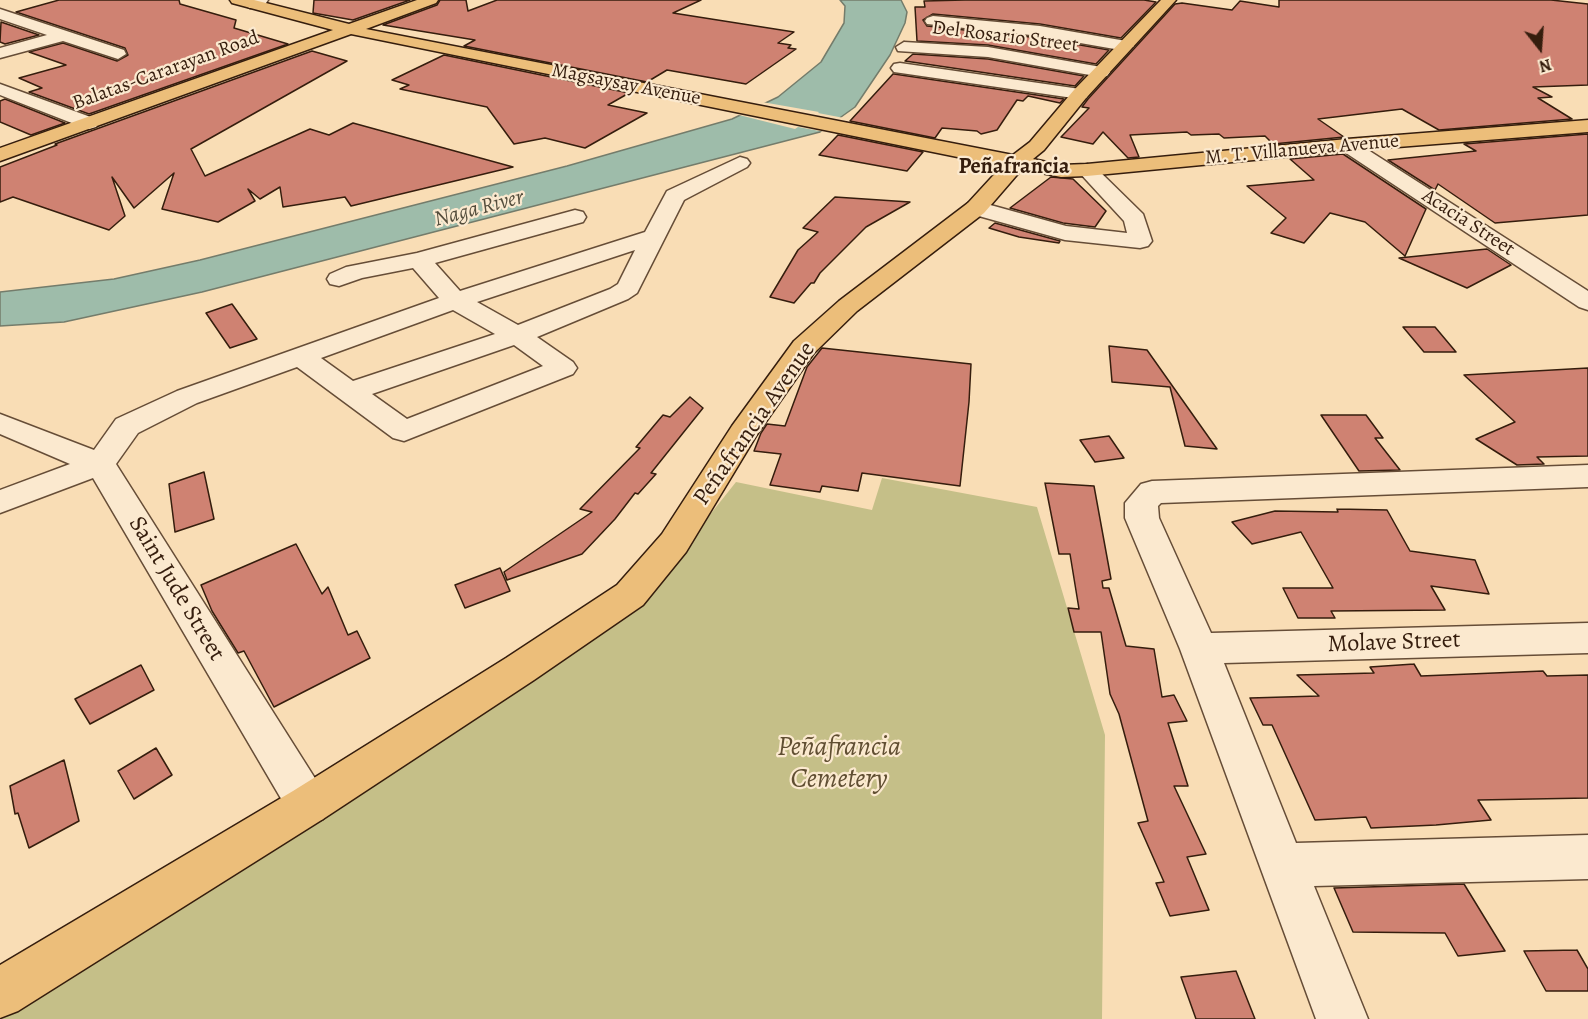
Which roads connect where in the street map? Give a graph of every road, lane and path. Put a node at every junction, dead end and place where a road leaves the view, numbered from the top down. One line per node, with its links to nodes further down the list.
1 (431, 0): 8 (main road, Balatas-Cararayan Road)
2 (1169, 0): 10 (main road, Peñafrancia Avenue)
3 (249, 1): 8 (main road, Magsaysay Avenue)
4 (20, 2): 5 (street)
5 (0, 7)
6 (0, 14): 9 (street)
7 (933, 21): 10 (street)
8 (348, 29): 18 (main road, Balatas-Cararayan Road); 23 (main road, Magsaysay Avenue)
9 (62, 36): 12 (street); 13 (street)
10 (1126, 46): 15 (main road, Peñafrancia Avenue)
11 (904, 47): 15 (street, Del Rosario Street)
12 (0, 53)
13 (118, 54)
14 (900, 69): 17 (street)
15 (1101, 72): 17 (main road, Peñafrancia Avenue)
16 (0, 89): 18 (street)
17 (1080, 94): 23 (main road, Peñafrancia Avenue)
18 (89, 123): 21 (main road, Balatas-Cararayan Road)
19 (1588, 126): 20 (main road, M. T. Villanueva Avenue)
20 (1347, 145): 24 (main road, M. T. Villanueva Avenue); 31 (street, Acacia Street)
21 (0, 155)
22 (740, 163): 27 (street)
23 (1016, 163): 24 (main road, M. T. Villanueva Avenue); 25 (main road, Peñafrancia Avenue)
24 (1087, 170): 25 (street)
25 (976, 208): 41 (main road, Peñafrancia Avenue)
26 (575, 217): 28 (street)
27 (653, 237): 30 (street); 32 (street)
28 (418, 260): 29 (street); 30 (street)
29 (339, 279)
30 (455, 301): 32 (street); 33 (street)
31 (1588, 302)
32 (517, 335): 34 (street); 34 (street)
33 (299, 355): 34 (street); 36 (street)
34 (351, 392)
35 (0, 423): 36 (street)
36 (100, 464): 38 (street); 41 (street, Saint Jude Street)
37 (1588, 476): 40 (street)
38 (0, 502)
39 (1588, 638): 40 (street, Molave Street)
40 (1199, 649): 43 (street)
41 (308, 805): 44 (main road, Peñafrancia Avenue)
42 (1588, 856): 43 (street)
43 (1282, 865): 45 (street)
44 (0, 993)
45 (1342, 1019)

